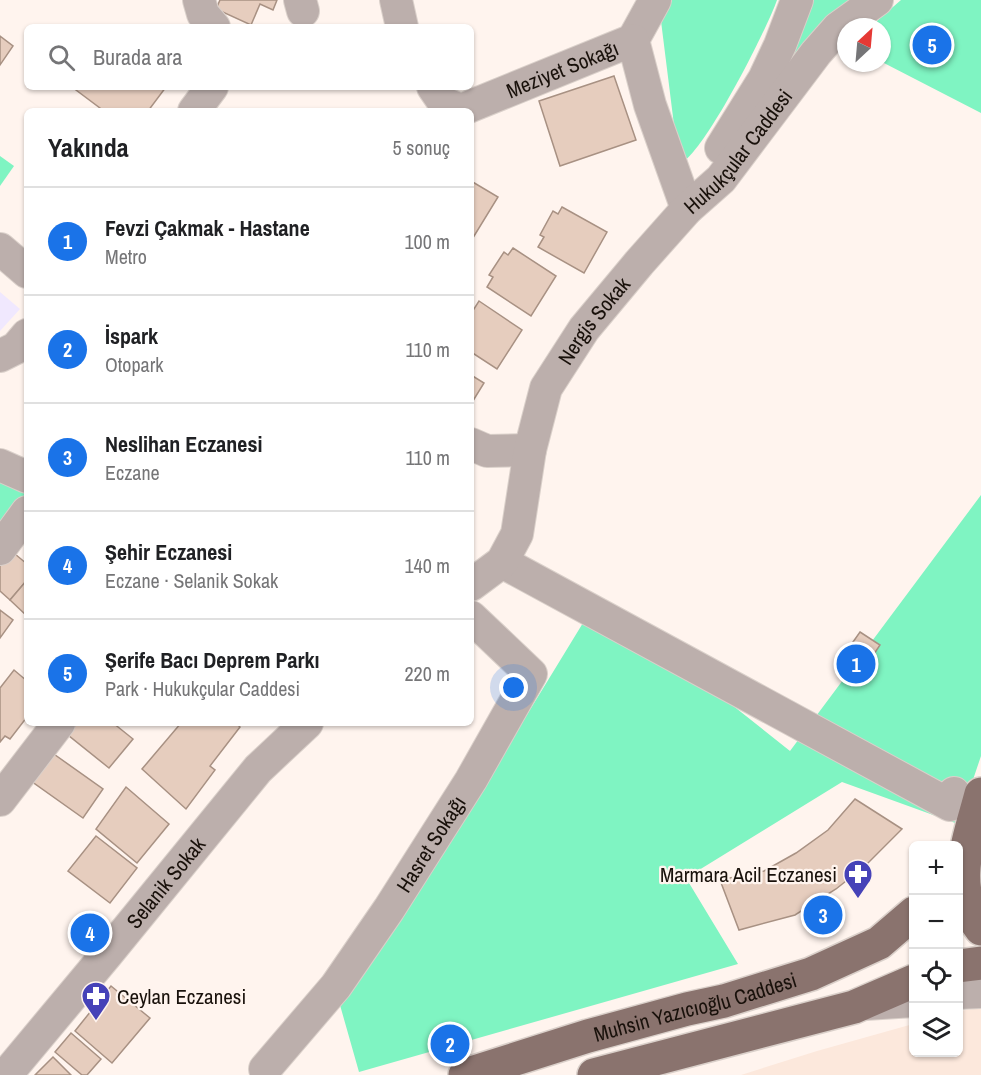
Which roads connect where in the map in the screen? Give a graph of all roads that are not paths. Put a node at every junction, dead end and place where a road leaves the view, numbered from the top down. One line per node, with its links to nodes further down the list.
1 (199, 0): 6 (street)
2 (396, 0): 7 (street)
3 (655, 0): 8 (street)
4 (797, 0): 14 (street, Hukukçular Caddesi)
5 (877, 0): 14 (street, Hukukçular Caddesi)
6 (211, 24)
7 (401, 24)
8 (633, 40): 13 (street, Meziyet Sokağı); 14 (street, Meziyet Sokağı)
9 (210, 90): 11 (street)
10 (436, 90): 12 (street, Meziyet Sokağı)
11 (196, 108)
12 (455, 108)
13 (465, 108)
14 (687, 209): 20 (street, Nergis Sokak)
15 (0, 249): 16 (street)
16 (24, 269)
17 (24, 338): 18 (street)
18 (0, 356)
19 (474, 445): 20 (street)
20 (530, 450): 25 (street)
21 (0, 465): 22 (street)
22 (24, 476)
23 (24, 516): 24 (street)
24 (0, 549)
25 (502, 561): 26 (street); 30 (street)
26 (474, 583)
27 (474, 620): 43 (street, Hasret Sokağı)
28 (57, 726): 31 (street)
29 (305, 726): 45 (street, Selanik Sokak)
30 (968, 794): 32 (main road)
31 (0, 800)
32 (963, 854)
33 (963, 887): 35 (main road)
34 (909, 917): 46 (main road, Muhsin Yazıcıoğlu Caddesi)
35 (981, 929)
36 (981, 963): 37 (main road)
37 (963, 965)
38 (909, 983): 42 (main road, Muhsin Yazıcıoğlu Caddesi)
39 (981, 992): 40 (street)
40 (963, 993)
41 (909, 1001): 42 (street)
42 (864, 1004): 44 (main road, Muhsin Yazıcıoğlu Caddesi)
43 (265, 1069)
44 (608, 1072)
45 (6, 1075)
46 (465, 1075)

